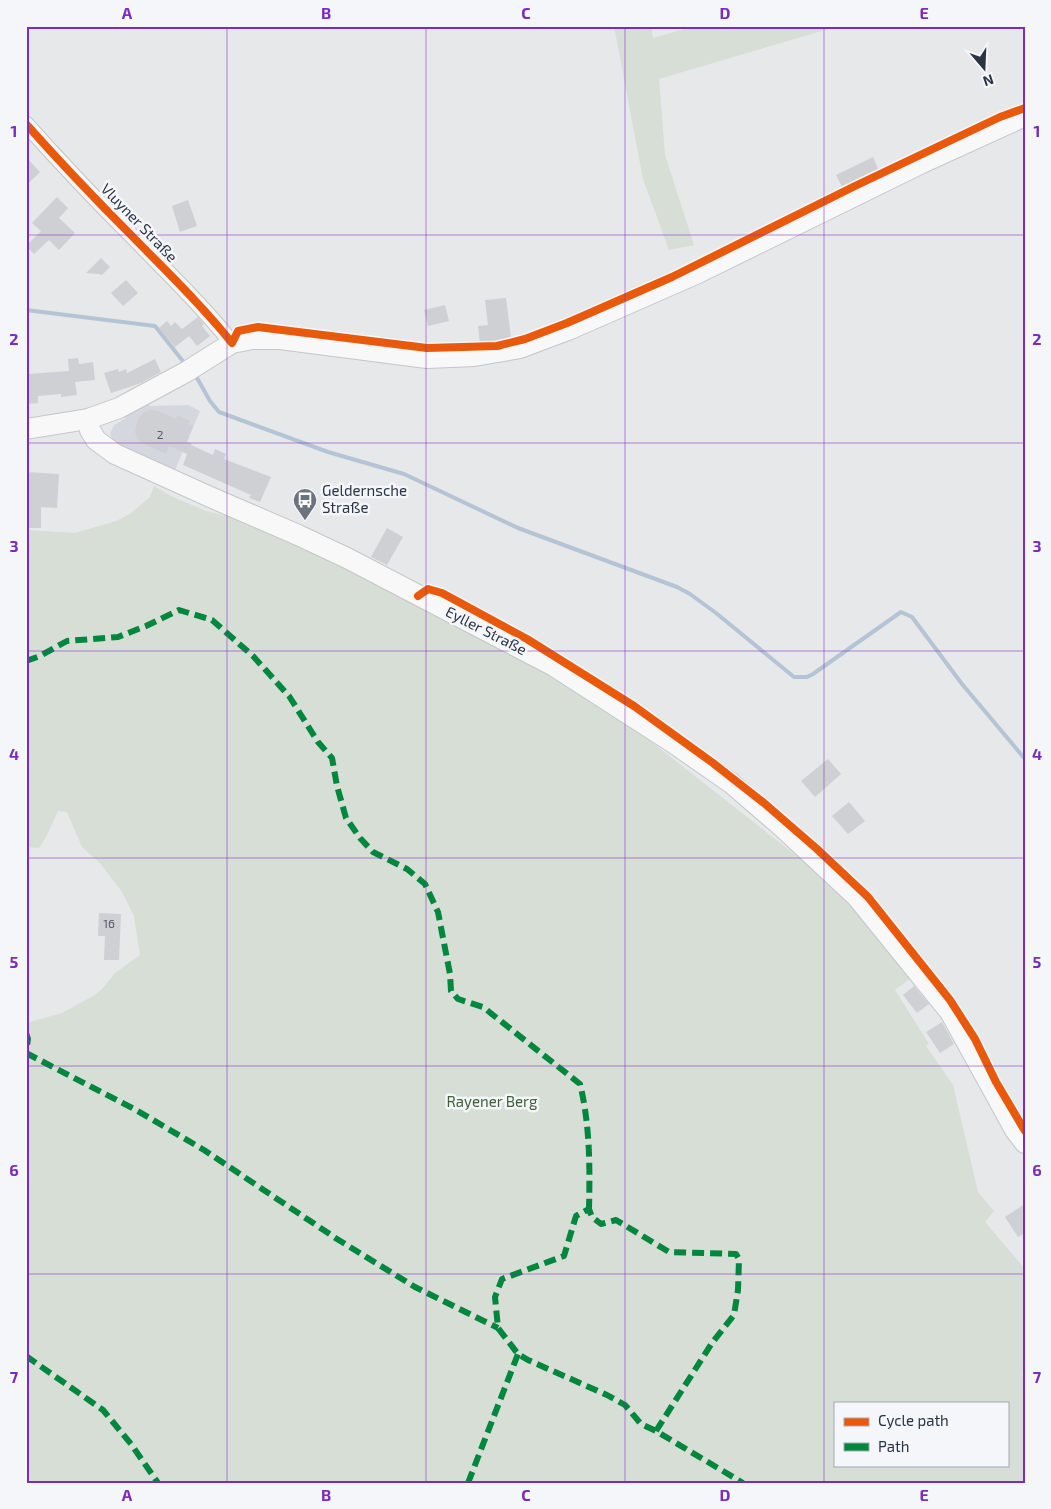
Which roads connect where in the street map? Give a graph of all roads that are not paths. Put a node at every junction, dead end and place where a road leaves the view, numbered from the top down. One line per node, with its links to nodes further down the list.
1 (1025, 116): 3 (main road)
2 (26, 124): 3 (street, Vluyner Straße)
3 (232, 343): 4 (main road)
4 (88, 419): 5 (main road); 6 (main road, Eyller Straße)
5 (26, 429)
6 (1025, 1143)

